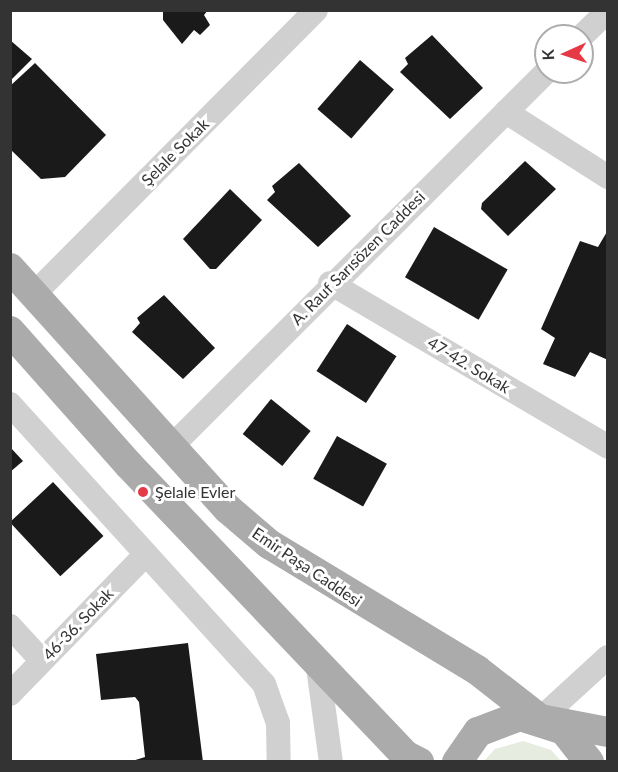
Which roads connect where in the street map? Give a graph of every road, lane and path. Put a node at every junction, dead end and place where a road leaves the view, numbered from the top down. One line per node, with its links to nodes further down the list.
1 (316, 10): 9 (street, Şelale Sokak)
2 (608, 11): 3 (street)
3 (594, 24)
4 (534, 84): 5 (street, A. Rauf Sarısözen Caddesi)
5 (506, 112): 6 (street); 8 (street, A. Rauf Sarısözen Caddesi)
6 (608, 177)
7 (10, 268): 9 (main road, Emir Paşa Caddesi)
8 (330, 283): 12 (street, A. Rauf Sarısözen Caddesi); 13 (street, 47-42. Sokak)
9 (34, 294): 12 (main road, Emir Paşa Caddesi)
10 (10, 331): 16 (main road)
11 (10, 404): 14 (street)
12 (172, 446): 20 (main road, Emir Paşa Caddesi)
13 (608, 447)
14 (146, 554): 18 (street, 46-36. Sokak); 22 (street)
15 (10, 626): 18 (street)
16 (317, 657): 23 (street); 24 (main road)
17 (608, 657): 20 (street)
18 (42, 662): 19 (street, 46-36. Sokak)
19 (10, 694)
20 (540, 719): 21 (main road); 25 (main road); 26 (main road, Emir Paşa Caddesi)
21 (608, 732)
22 (279, 762)
23 (331, 762)
24 (419, 762)
25 (457, 762)
26 (588, 762)

